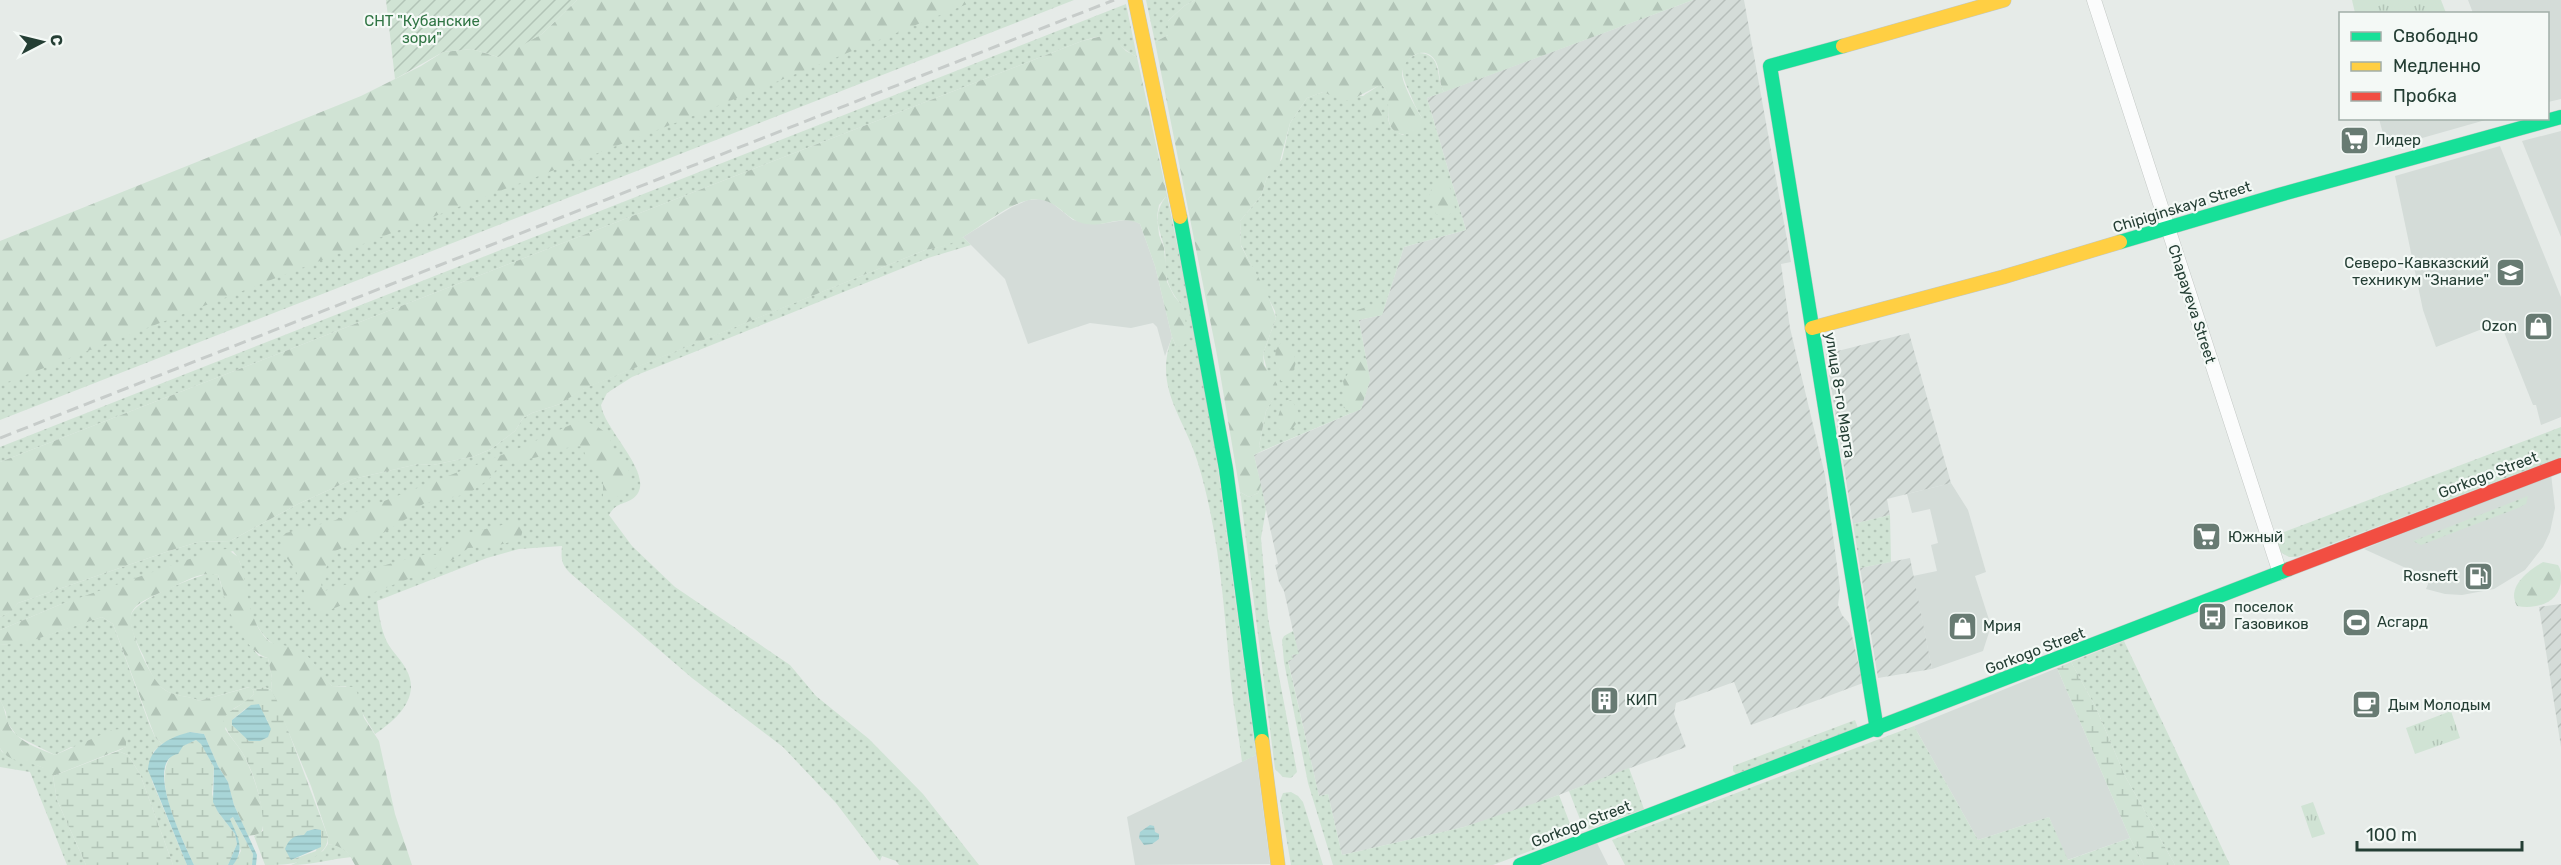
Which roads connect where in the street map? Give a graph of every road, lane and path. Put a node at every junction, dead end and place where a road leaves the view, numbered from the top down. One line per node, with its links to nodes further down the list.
1 (1135, 0): 10 (main road)
2 (2004, 0): 6 (main road, улица 8-го Марта)
3 (2094, 0): 5 (street, Chapayeva Street)
4 (2561, 117): 5 (main road, Chipiginskaya Street)
5 (2168, 229): 6 (main road, Chipiginskaya Street); 8 (street, Chapayeva Street)
6 (1812, 327): 9 (main road, улица 8-го Марта)
7 (2561, 465): 8 (main road, Gorkogo Street)
8 (2280, 573): 9 (main road, Gorkogo Street)
9 (1877, 730): 11 (main road, Gorkogo Street)
10 (1278, 865)
11 (1520, 865)

